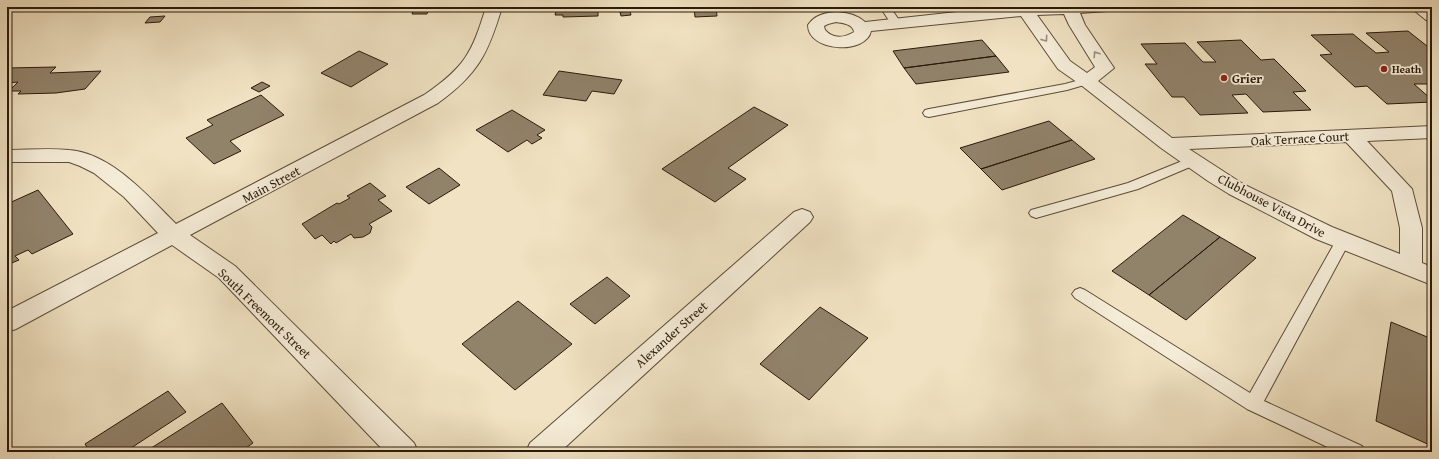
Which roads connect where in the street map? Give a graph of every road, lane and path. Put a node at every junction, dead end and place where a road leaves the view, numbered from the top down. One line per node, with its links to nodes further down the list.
1 (494, 7): 19 (street, Main Street)
2 (885, 7): 8 (lane)
3 (1114, 7): 5 (street)
4 (1418, 7): 7 (street)
5 (1069, 8): 6 (street); 10 (street, one-way to 5)
6 (1024, 9): 8 (street); 10 (street, Clubhouse Vista Drive, one-way to 10)
7 (1432, 17)
8 (896, 23): 9 (street)
9 (862, 27)
10 (1087, 81): 11 (lane); 14 (street, Clubhouse Vista Drive)
11 (929, 113)
12 (1432, 132): 13 (street, Oak Terrace Court)
13 (1351, 136): 14 (street, Oak Terrace Court); 21 (street)
14 (1168, 144): 16 (street, Clubhouse Vista Drive)
15 (7, 156): 19 (street, South Freemont Street)
16 (1192, 161): 17 (lane); 20 (street, Clubhouse Vista Drive)
17 (1036, 213)
18 (802, 217): 27 (street, Alexander Street)
19 (174, 235): 24 (street, Main Street); 26 (street, South Freemont Street)
20 (1342, 241): 21 (street, Clubhouse Vista Drive); 25 (lane)
21 (1411, 268): 22 (street, Clubhouse Vista Drive)
22 (1432, 276)
23 (1080, 294): 25 (lane)
24 (7, 322)
25 (1253, 404): 28 (lane)
26 (404, 452)
27 (540, 452)
28 (1356, 452)

